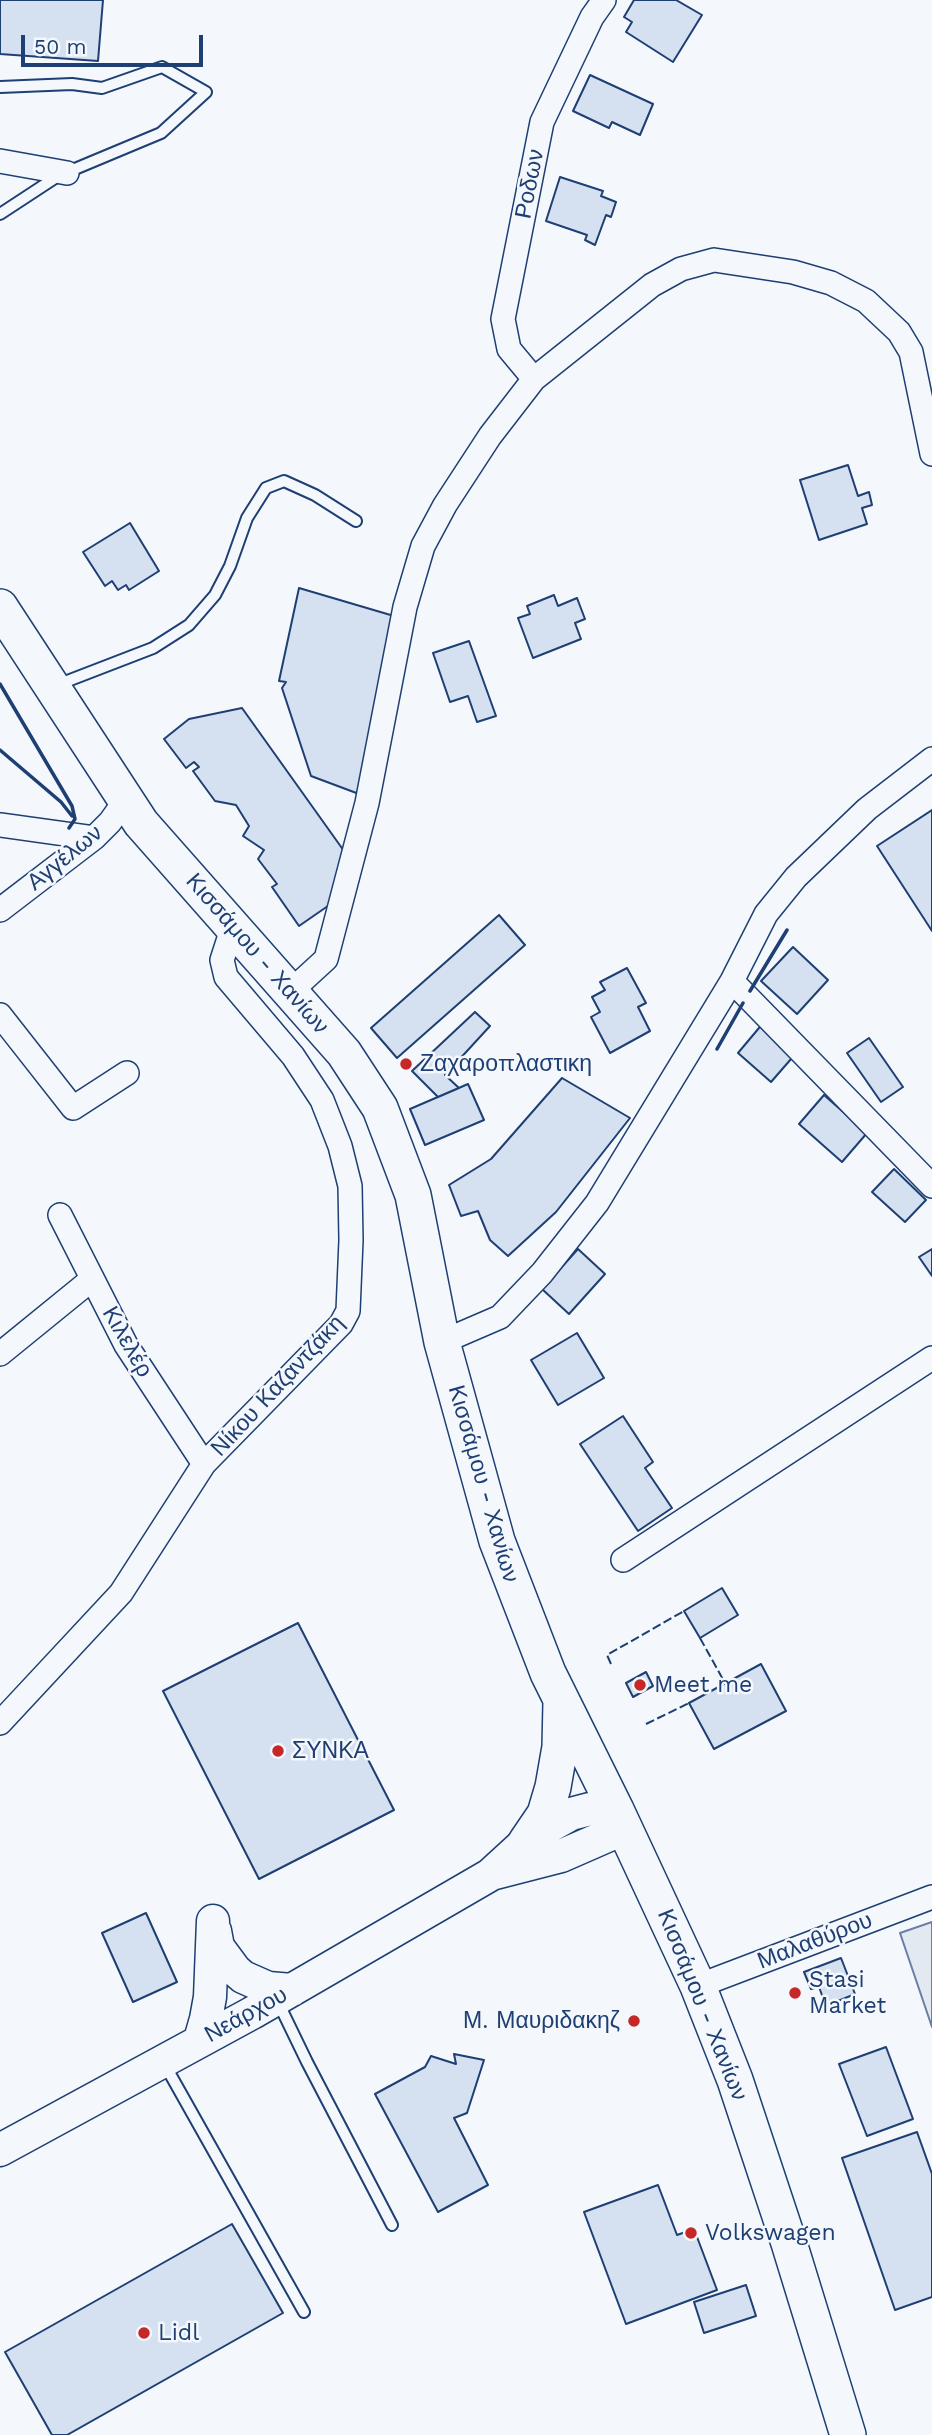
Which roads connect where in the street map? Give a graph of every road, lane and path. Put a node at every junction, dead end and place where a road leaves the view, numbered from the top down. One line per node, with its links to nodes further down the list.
1 (604, 0): 6 (street, Ροδων)
2 (0, 87): 4 (lane)
3 (0, 161): 4 (street)
4 (66, 173): 5 (lane)
5 (0, 214)
6 (532, 376): 7 (street); 18 (street)
7 (932, 454)
8 (356, 520): 10 (lane)
9 (0, 607): 10 (main road, Κισσάμου - Χανίων)
10 (51, 687): 12 (main road, Κισσάμου - Χανίων)
11 (932, 759): 17 (street)
12 (125, 801): 14 (street, Αγγέλων); 16 (main road, Κισσάμου - Χανίων)
13 (0, 825): 14 (street)
14 (94, 838): 15 (street, Αγγέλων)
15 (0, 910)
16 (233, 926): 18 (main road, Κισσάμου - Χανίων); 27 (street, Νίκου Καζαντζάκη)
17 (732, 981): 21 (street); 24 (street)
18 (290, 992): 24 (main road, Κισσάμου - Χανίων)
19 (0, 1015): 20 (street)
20 (127, 1073)
21 (932, 1186)
22 (60, 1215): 23 (street, Κιλελέρ)
23 (91, 1280): 25 (street); 27 (street, Κιλελέρ)
24 (442, 1342): 29 (main road, Κισσάμου - Χανίων)
25 (0, 1354)
26 (932, 1358): 28 (street)
27 (204, 1464): 30 (street, Νίκου Καζαντζάκη)
28 (623, 1560)
29 (561, 1699): 31 (main road, Κισσάμου - Χανίων); 32 (main road)
30 (0, 1723)
31 (620, 1819): 32 (street, Νεάρχου); 34 (main road, Κισσάμου - Χανίων)
32 (532, 1852): 35 (street, Νεάρχου)
33 (932, 1897): 34 (street, Μαλαθύρου)
34 (698, 1986): 41 (main road, Κισσάμου - Χανίων)
35 (284, 1994): 36 (street, Νεάρχου); 36 (street); 39 (lane)
36 (200, 2040): 37 (street, Νεάρχου)
37 (163, 2062): 38 (street, Νεάρχου); 40 (lane)
38 (0, 2150)
39 (392, 2225)
40 (304, 2312)
41 (851, 2429)

